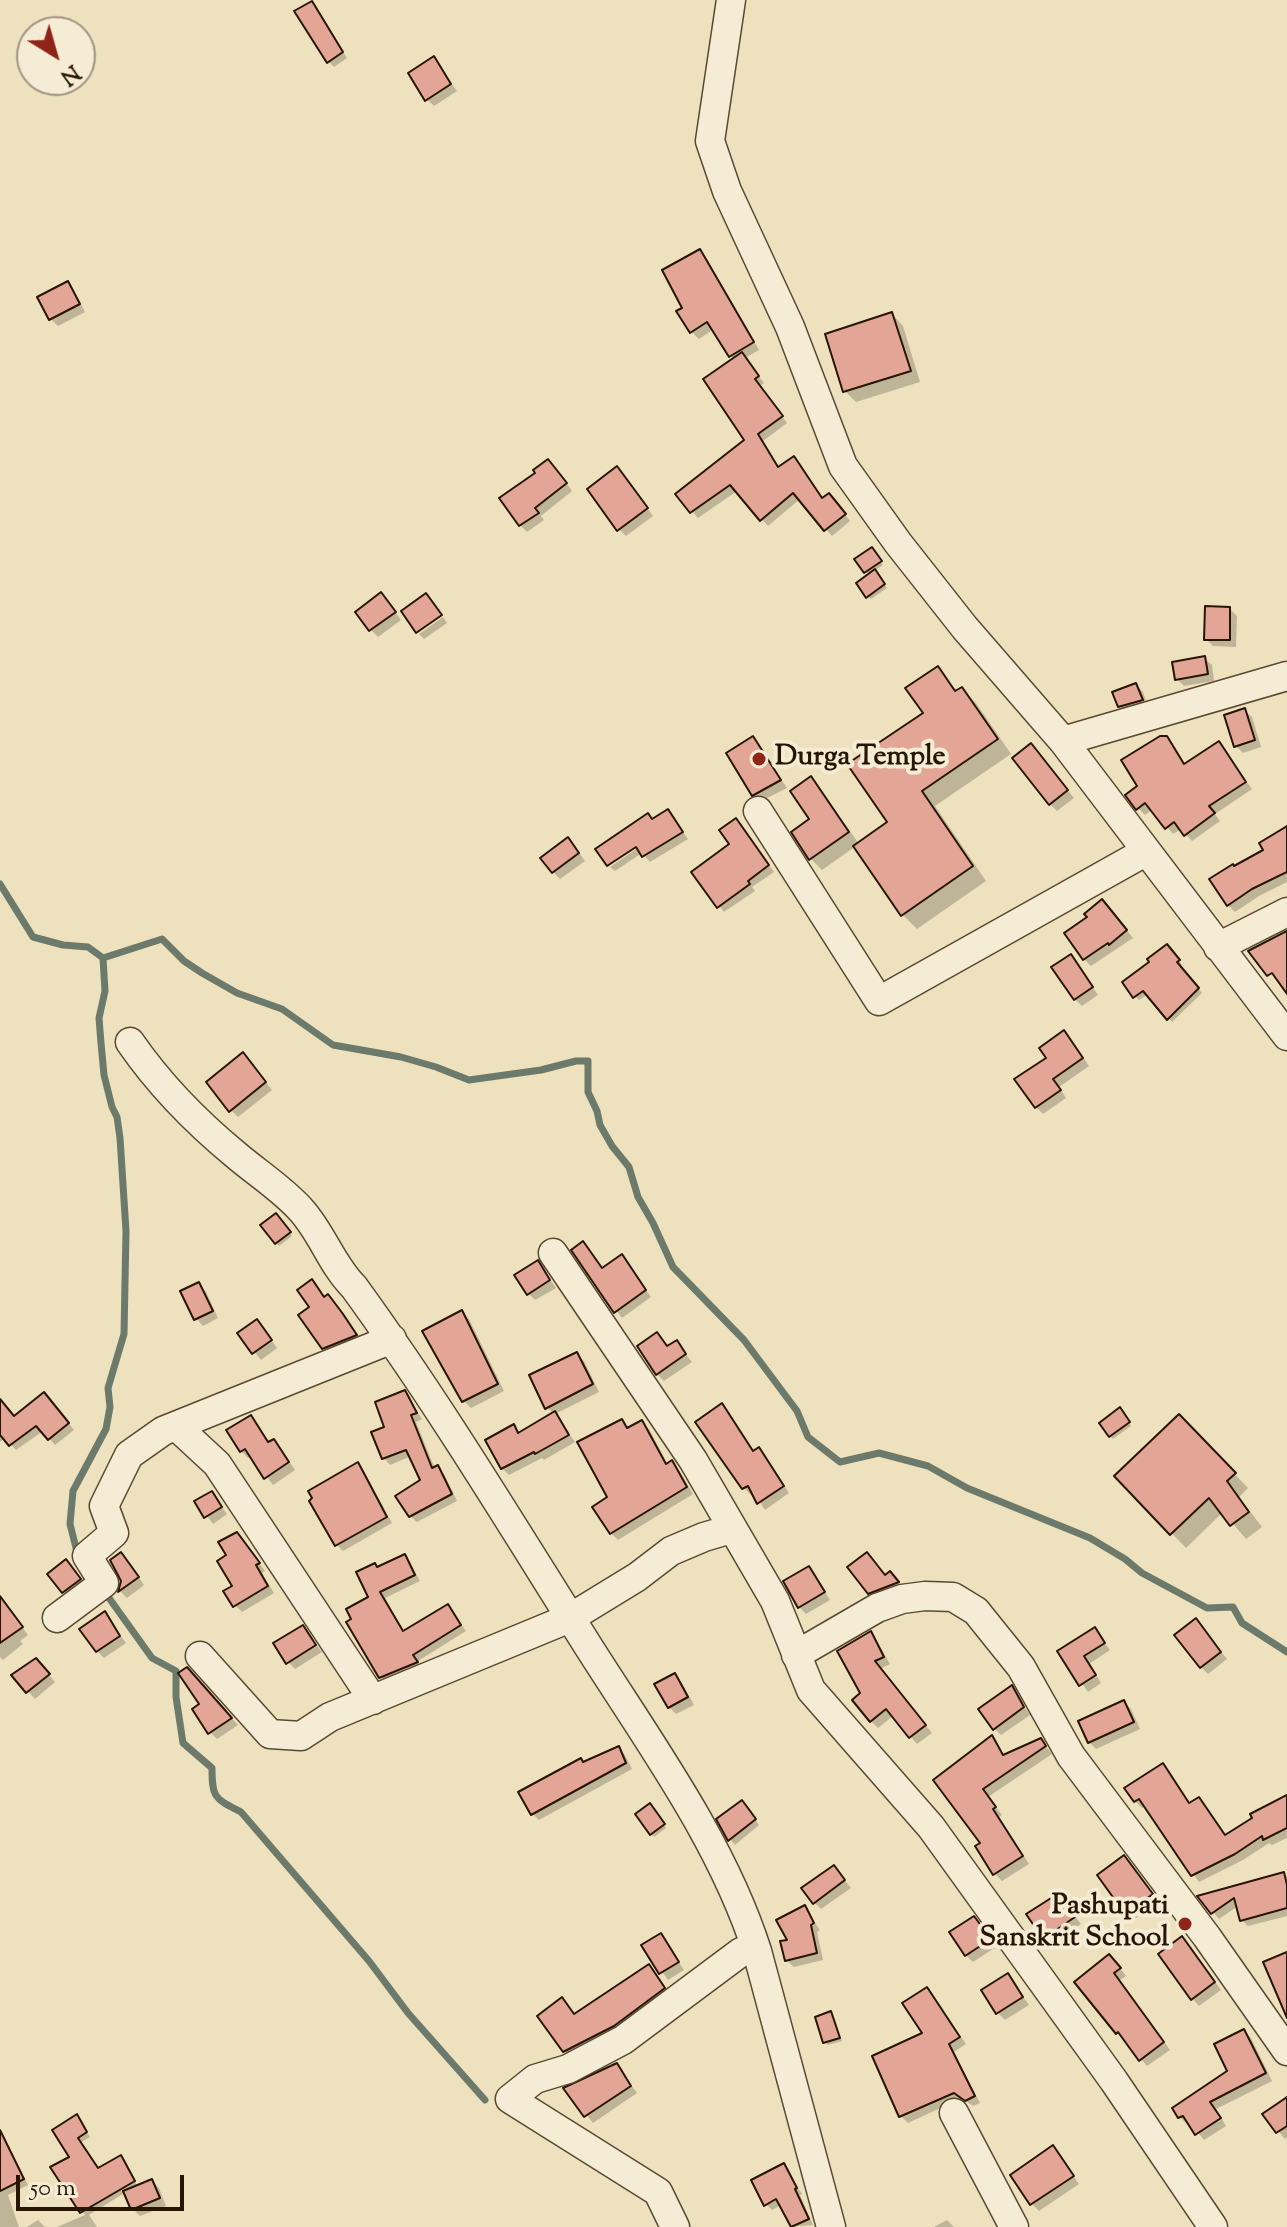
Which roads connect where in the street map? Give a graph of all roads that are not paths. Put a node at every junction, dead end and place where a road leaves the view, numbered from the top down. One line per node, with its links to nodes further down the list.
1 (731, 0): 3 (street)
2 (1287, 676): 3 (street)
3 (1063, 741): 5 (street)
4 (758, 811): 5 (street)
5 (1145, 852): 7 (street)
6 (1287, 912): 7 (street)
7 (1218, 947): 8 (street)
8 (1287, 1036)
9 (130, 1042): 11 (street)
10 (553, 1253): 13 (street)
11 (392, 1339): 12 (street); 15 (street)
12 (176, 1426): 14 (street); 18 (street)
13 (731, 1529): 15 (street); 16 (street)
14 (57, 1618)
15 (570, 1618): 18 (street); 19 (street)
16 (796, 1655): 20 (street); 25 (street)
17 (200, 1656): 18 (street)
18 (373, 1700)
19 (757, 1951): 22 (street); 23 (street)
20 (1287, 2051)
21 (954, 2113): 24 (street)
22 (675, 2227)
23 (831, 2227)
24 (1014, 2227)
25 (1213, 2227)

